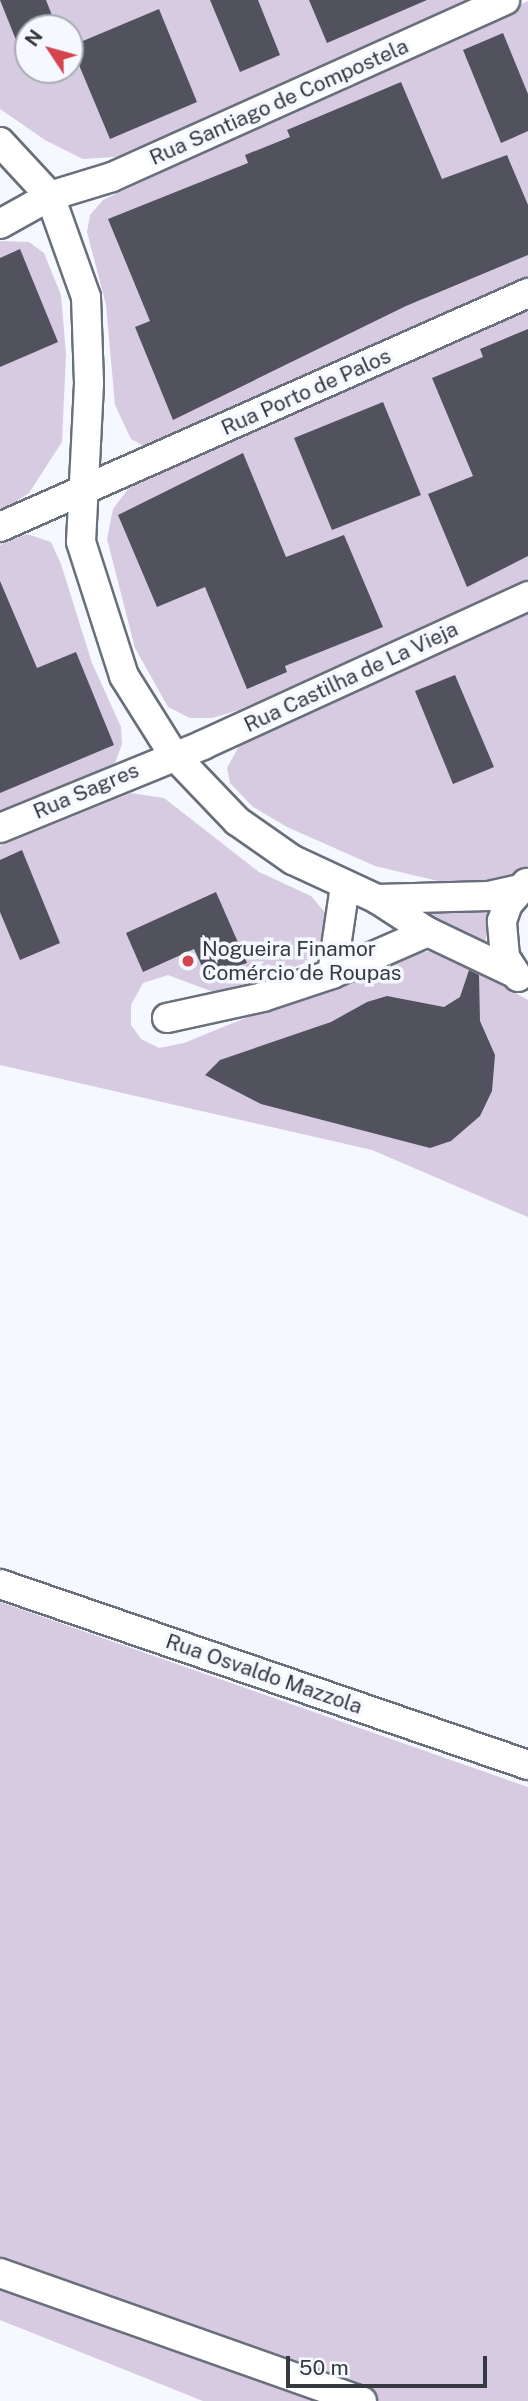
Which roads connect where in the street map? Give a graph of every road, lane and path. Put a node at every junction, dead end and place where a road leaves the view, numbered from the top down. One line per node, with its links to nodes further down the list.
1 (505, 0): 3 (street, Rua Santiago de Compostela)
2 (0, 142): 3 (street)
3 (50, 196): 4 (street, Rua Santiago de Compostela); 6 (street)
4 (0, 225)
5 (528, 293): 6 (street, Rua Porto de Palos)
6 (84, 492): 7 (street, Rua Porto de Palos); 9 (street)
7 (0, 527)
8 (528, 596): 9 (street, Rua Castilha de La Vieja)
9 (173, 754): 10 (street, Rua Sagres); 12 (street)
10 (0, 828)
11 (523, 885): 13 (street); 16 (street)
12 (345, 886): 13 (street); 15 (street)
13 (377, 899): 14 (street)
14 (428, 932): 15 (street); 16 (street)
15 (332, 974): 17 (street)
16 (521, 979)
17 (167, 1018)
18 (0, 1584): 19 (street, Rua Osvaldo Mazzola)
19 (528, 1765)
20 (0, 2273): 21 (street)
21 (362, 2401)

